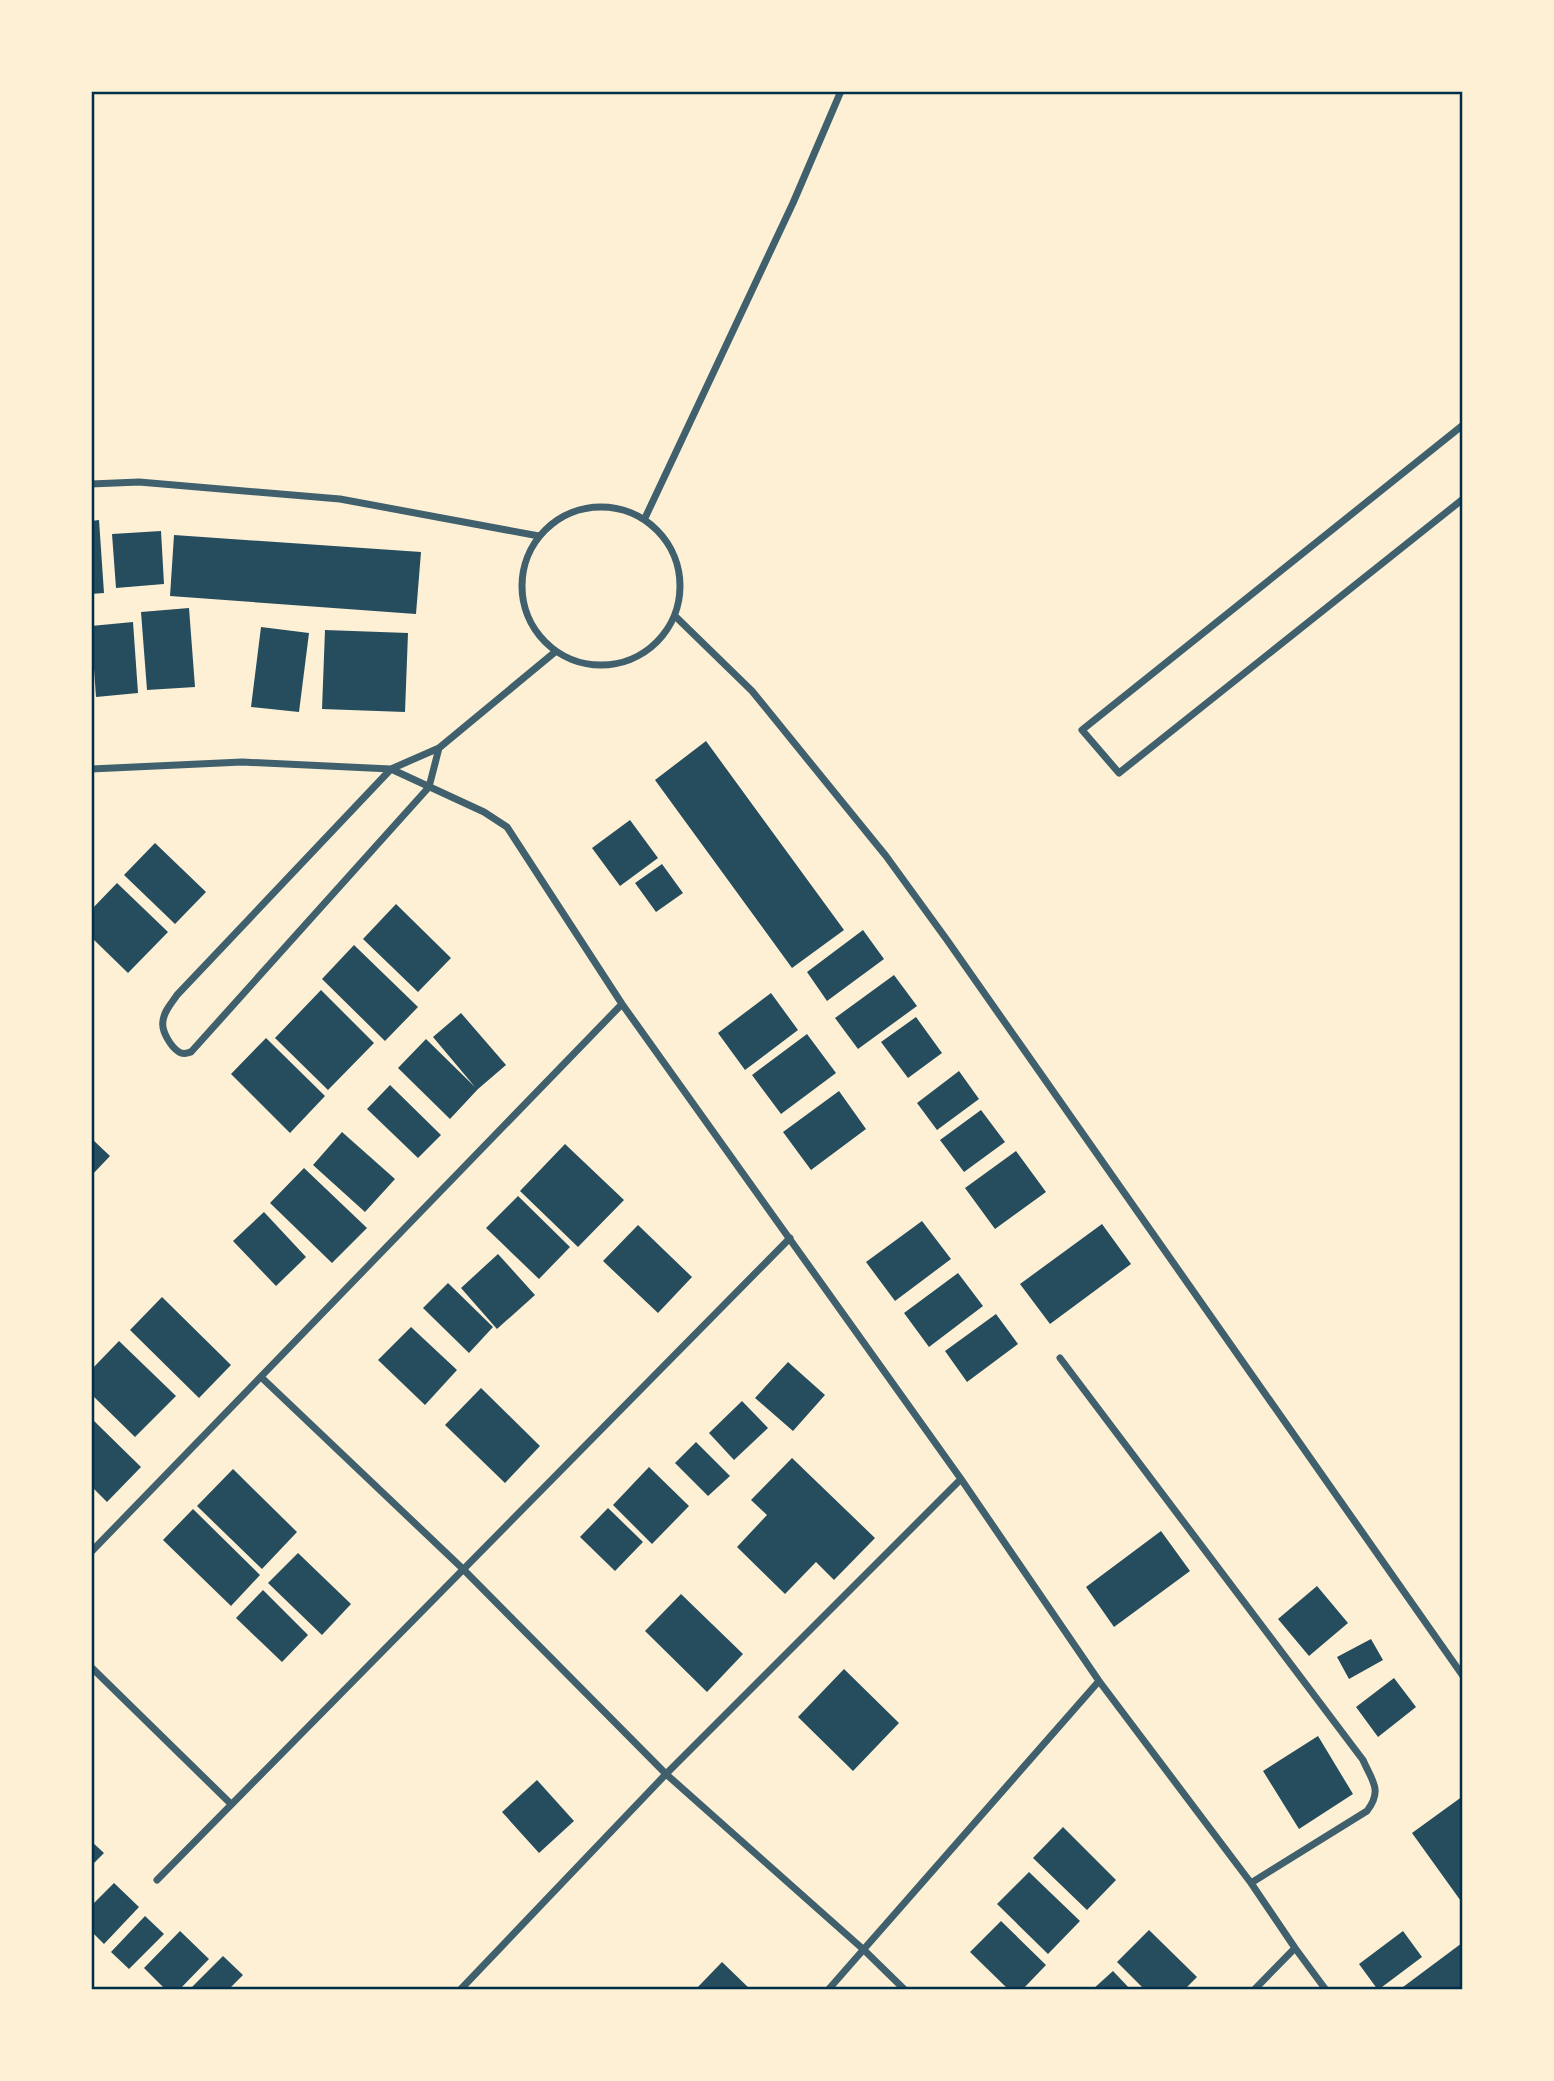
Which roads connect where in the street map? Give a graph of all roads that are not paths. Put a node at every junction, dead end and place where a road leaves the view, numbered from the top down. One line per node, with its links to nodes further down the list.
1 (841, 91): 5 (street)
2 (1463, 425): 4 (street)
3 (91, 484): 6 (street)
4 (1463, 499)
5 (645, 519): 6 (street); 7 (street)
6 (539, 536): 8 (street)
7 (675, 616): 8 (street); 21 (street)
8 (555, 652): 9 (street)
9 (439, 748): 11 (street); 12 (street)
10 (91, 769): 11 (street)
11 (391, 769): 12 (street); 12 (street)
12 (429, 786): 13 (street)
13 (622, 1004): 14 (street); 16 (street)
14 (790, 1238): 17 (street); 19 (street)
15 (1060, 1358): 26 (street)
16 (261, 1377): 18 (street); 19 (street)
17 (961, 1479): 22 (street); 23 (street)
18 (91, 1552)
19 (463, 1569): 23 (street); 24 (street)
20 (91, 1667): 24 (street)
21 (1463, 1676)
22 (1099, 1681): 26 (street); 28 (street)
23 (666, 1774): 28 (street); 29 (street)
24 (231, 1804): 25 (street)
25 (157, 1880)
26 (1251, 1884): 27 (street)
27 (1295, 1948): 32 (street); 33 (street)
28 (864, 1950): 30 (street); 31 (street)
29 (460, 1990)
30 (828, 1990)
31 (905, 1990)
32 (1254, 1990)
33 (1326, 1990)

